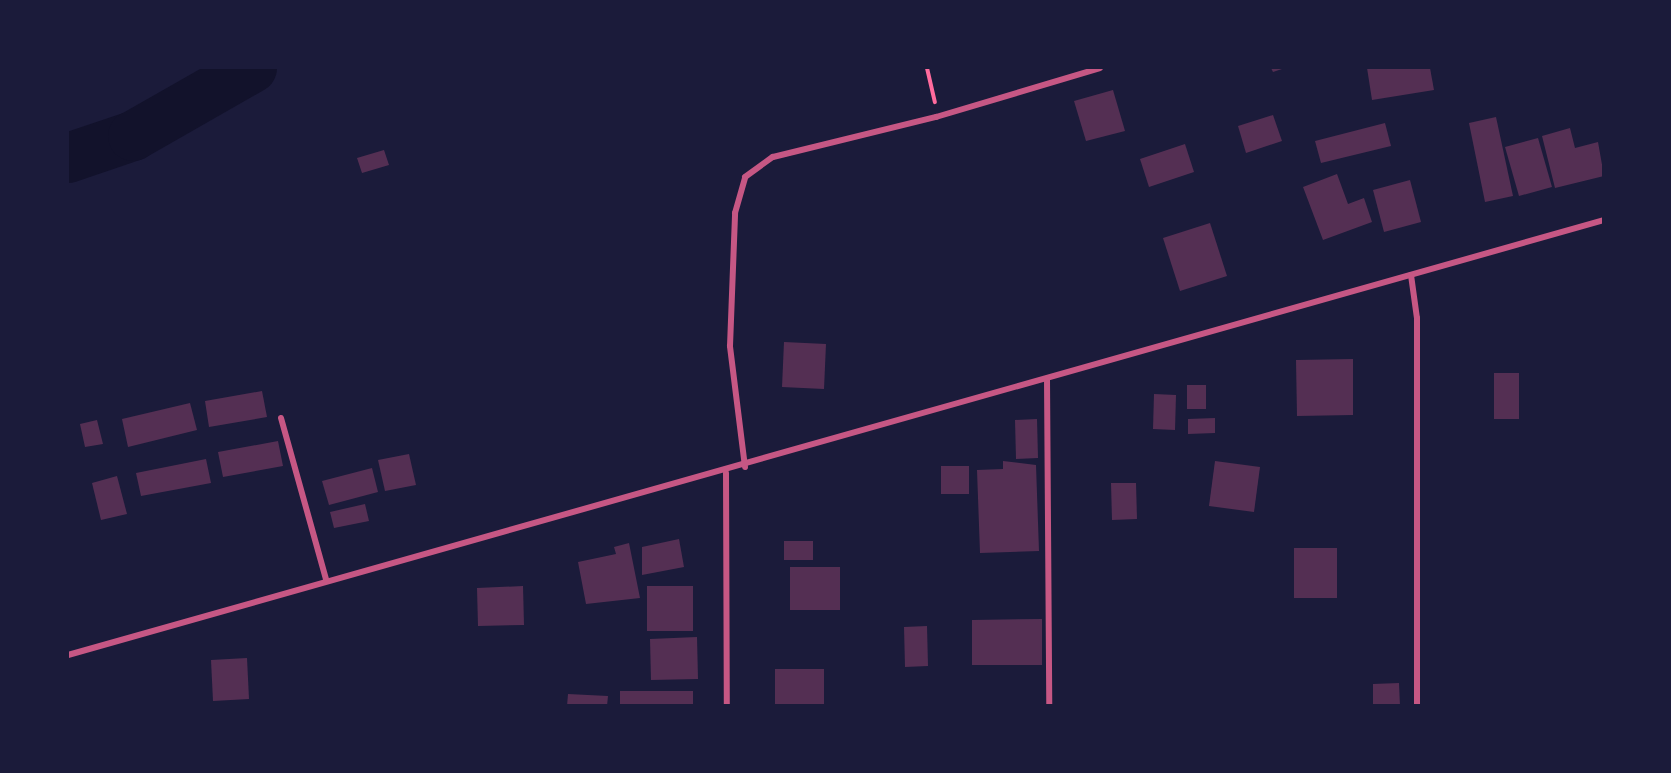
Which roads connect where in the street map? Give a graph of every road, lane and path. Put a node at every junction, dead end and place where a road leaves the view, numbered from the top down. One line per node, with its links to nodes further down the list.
1 (927, 68): 3 (path)
2 (1100, 68): 3 (street)
3 (936, 117): 8 (street)
4 (1604, 220): 5 (street)
5 (1411, 275): 6 (street); 14 (street)
6 (1047, 379): 8 (street); 13 (street)
7 (280, 418): 10 (street)
8 (745, 467): 9 (street)
9 (726, 473): 10 (street); 12 (street)
10 (326, 579): 11 (street)
11 (68, 655)
12 (727, 705)
13 (1049, 705)
14 (1417, 705)

